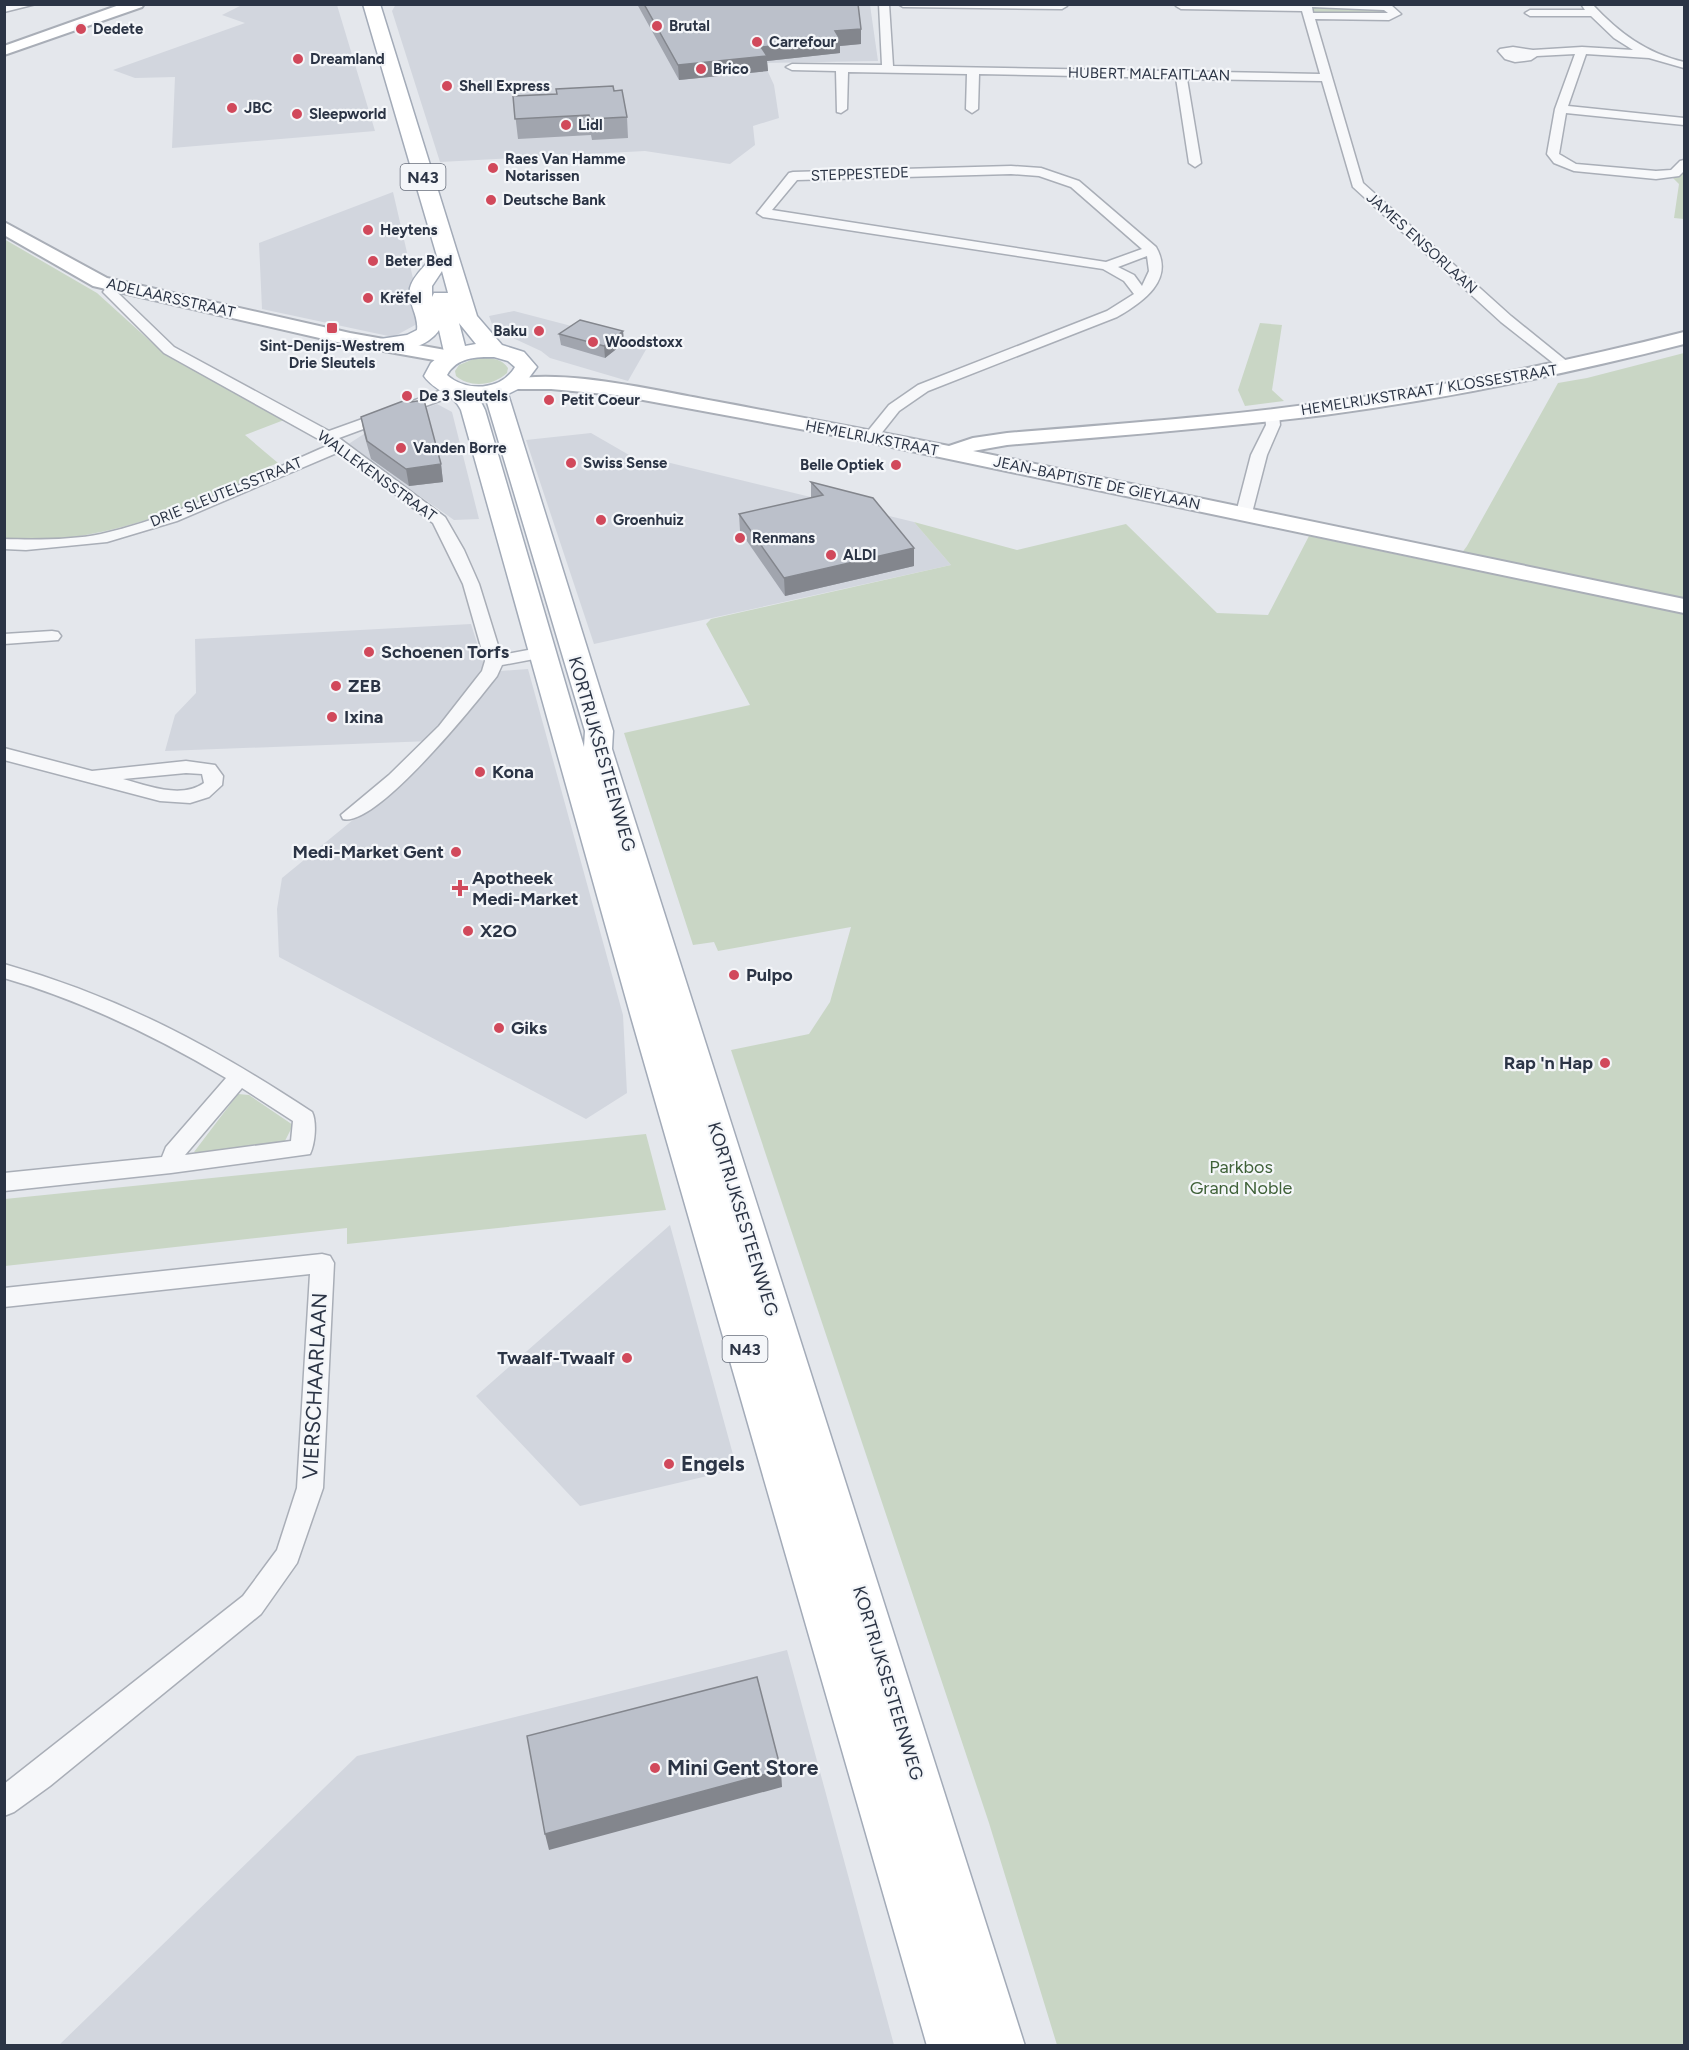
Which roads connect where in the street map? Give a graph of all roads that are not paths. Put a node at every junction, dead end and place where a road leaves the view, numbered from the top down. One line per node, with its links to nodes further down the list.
1 (31, 4): 9 (street)
2 (137, 4): 14 (street)
3 (884, 4): 20 (street)
4 (903, 4): 5 (street)
5 (1062, 6)
6 (1181, 6): 8 (street)
7 (372, 7): 33 (main road, KORTRIJKSESTEENWEG / N43); 41 (main road, KORTRIJKSESTEENWEG / N43)
8 (1308, 8): 8 (street); 23 (street, JAMES ENSORLAAN)
9 (4, 9)
10 (1589, 9): 11 (street); 12 (street)
11 (1530, 13)
12 (1619, 39): 13 (street); 16 (street)
13 (1582, 50): 15 (street); 16 (street); 25 (street)
14 (4, 51)
15 (1533, 53)
16 (1649, 55): 17 (street)
17 (1684, 65)
18 (792, 67): 19 (street, HUBERT MALFAITLAAN)
19 (842, 68): 20 (street, HUBERT MALFAITLAAN); 24 (street)
20 (888, 69): 21 (street, HUBERT MALFAITLAAN)
21 (973, 71): 22 (street, HUBERT MALFAITLAAN); 26 (street)
22 (1182, 75): 23 (street, HUBERT MALFAITLAAN); 28 (street)
23 (1325, 78): 40 (street, JAMES ENSORLAAN)
24 (842, 109)
25 (1561, 109): 27 (street); 29 (street)
26 (972, 110)
27 (1684, 122)
28 (1195, 164)
29 (1684, 164)
30 (4, 227): 34 (street, ADELAARSSTRAAT)
31 (1151, 250): 32 (street, STEPPESTEDE); 32 (street, STEPPESTEDE); 35 (street)
32 (1107, 266): 35 (street, STEPPESTEDE)
33 (433, 268): 38 (main road); 39 (main road, KORTRIJKSESTEENWEG / N43)
34 (115, 286): 37 (street, ADELAARSSTRAAT); 44 (street, WALLEKENSSTRAAT)
35 (1142, 294): 43 (street)
36 (1684, 338): 40 (street, HEMELRIJKSTRAAT / KLOSSESTRAAT)
37 (350, 339): 38 (street, ADELAARSSTRAAT); 41 (street, ADELAARSSTRAAT)
38 (388, 344): 39 (street, ADELAARSSTRAAT)
39 (454, 356): 41 (main road); 41 (main road)
40 (1567, 367): 42 (street, HEMELRIJKSTRAAT / KLOSSESTRAAT)
41 (481, 378): 43 (street, HEMELRIJKSTRAAT); 44 (street, DRIE SLEUTELSSTRAAT); 51 (main road, KORTRIJKSESTEENWEG / N43); 63 (main road, KORTRIJKSESTEENWEG / N43)
42 (1272, 415): 45 (street, HEMELRIJKSTRAAT); 46 (street)
43 (871, 437): 45 (street, HEMELRIJKSTRAAT)
44 (334, 442): 47 (street, DRIE SLEUTELSSTRAAT); 52 (street, WALLEKENSSTRAAT)
45 (949, 453): 46 (street, JEAN-BAPTISTE DE GIEYLAAN)
46 (1244, 513): 48 (street, JEAN-BAPTISTE DE GIEYLAAN)
47 (4, 544)
48 (1684, 606)
49 (52, 636): 50 (street)
50 (4, 639)
51 (544, 652): 52 (street); 62 (main road, KORTRIJKSESTEENWEG / N43)
52 (494, 661): 55 (street)
53 (4, 754): 54 (street)
54 (93, 777): 54 (street)
55 (350, 815)
56 (4, 971): 57 (street)
57 (241, 1077): 58 (street); 58 (street)
58 (171, 1165): 59 (street)
59 (4, 1182)
60 (4, 1298): 61 (street, VIERSCHAARLAAN)
61 (4, 1802)
62 (952, 2046)
63 (1001, 2046)

